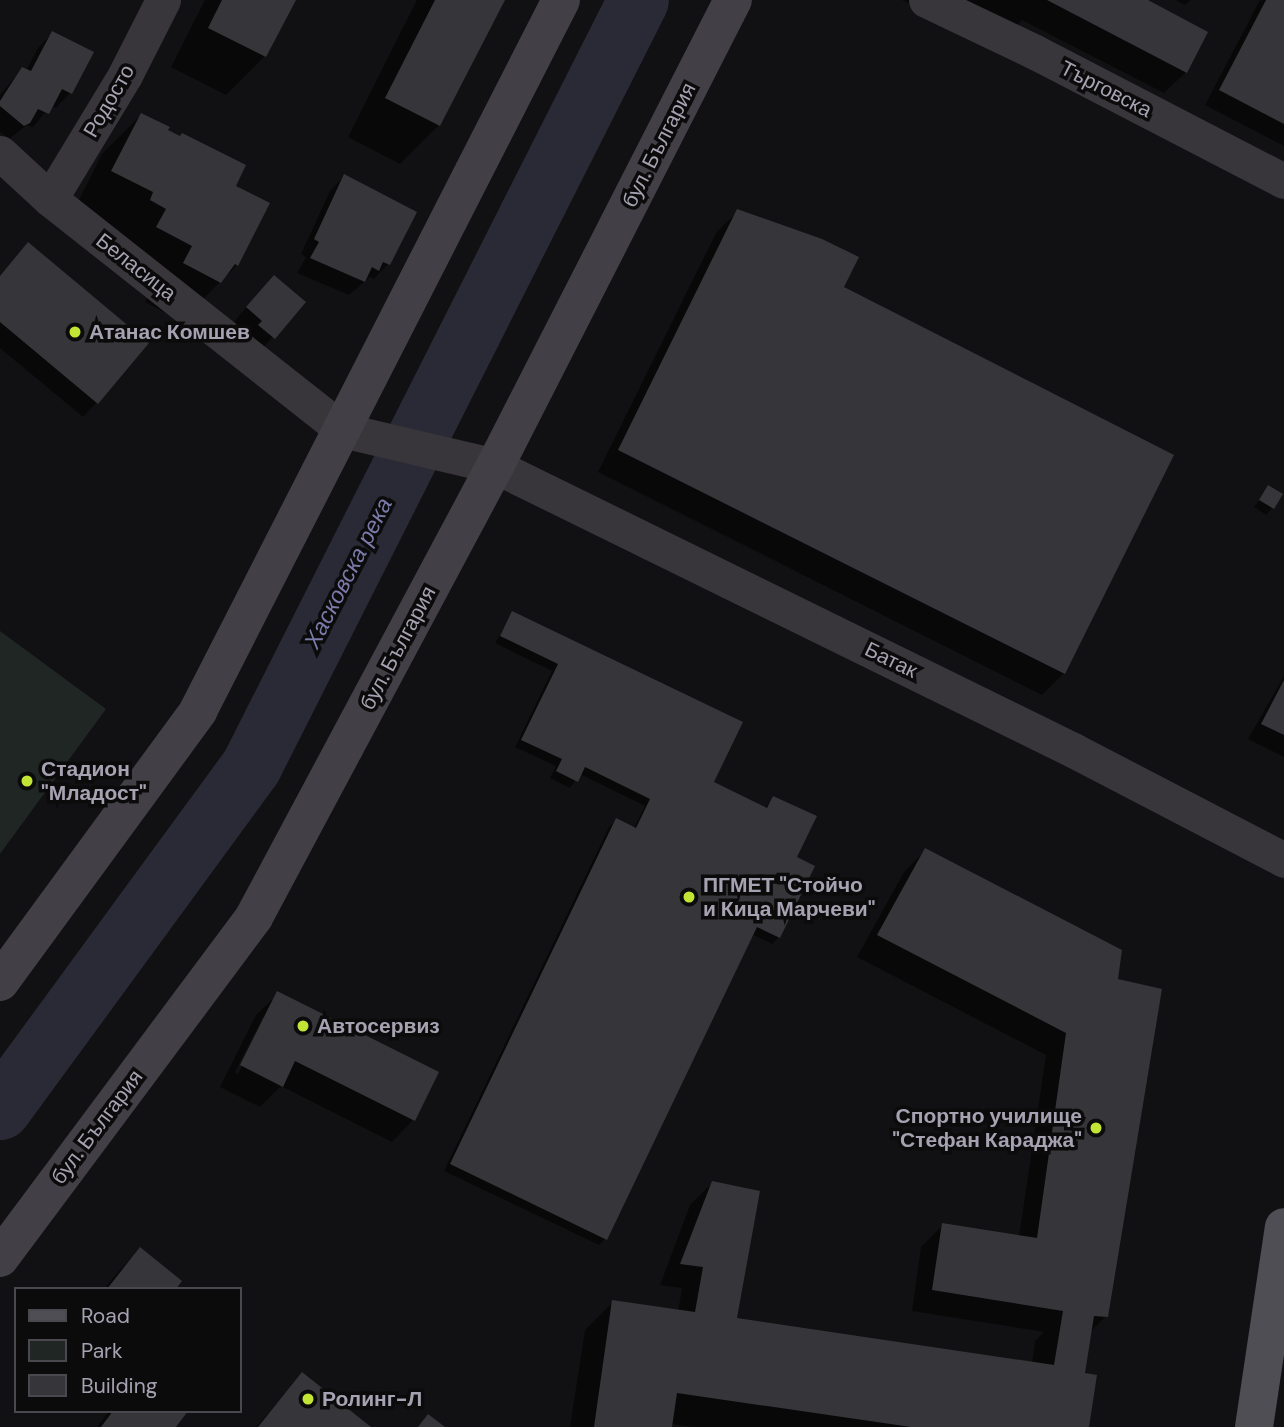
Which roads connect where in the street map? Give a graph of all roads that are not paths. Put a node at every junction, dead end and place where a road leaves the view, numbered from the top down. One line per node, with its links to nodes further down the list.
1 (163, 0): 7 (street, Родосто)
2 (561, 0): 8 (street)
3 (733, 0): 9 (street, бул. България)
4 (926, 0): 6 (street, Търговска)
5 (0, 153): 7 (street, Беласица)
6 (1284, 181)
7 (50, 199): 8 (street, Беласица)
8 (342, 430): 9 (street, Батак); 11 (street)
9 (495, 466): 10 (street, Батак); 13 (street, бул. България)
10 (1284, 860)
11 (0, 982)
12 (1284, 1227): 14 (main road)
13 (0, 1258)
14 (1254, 1427)

